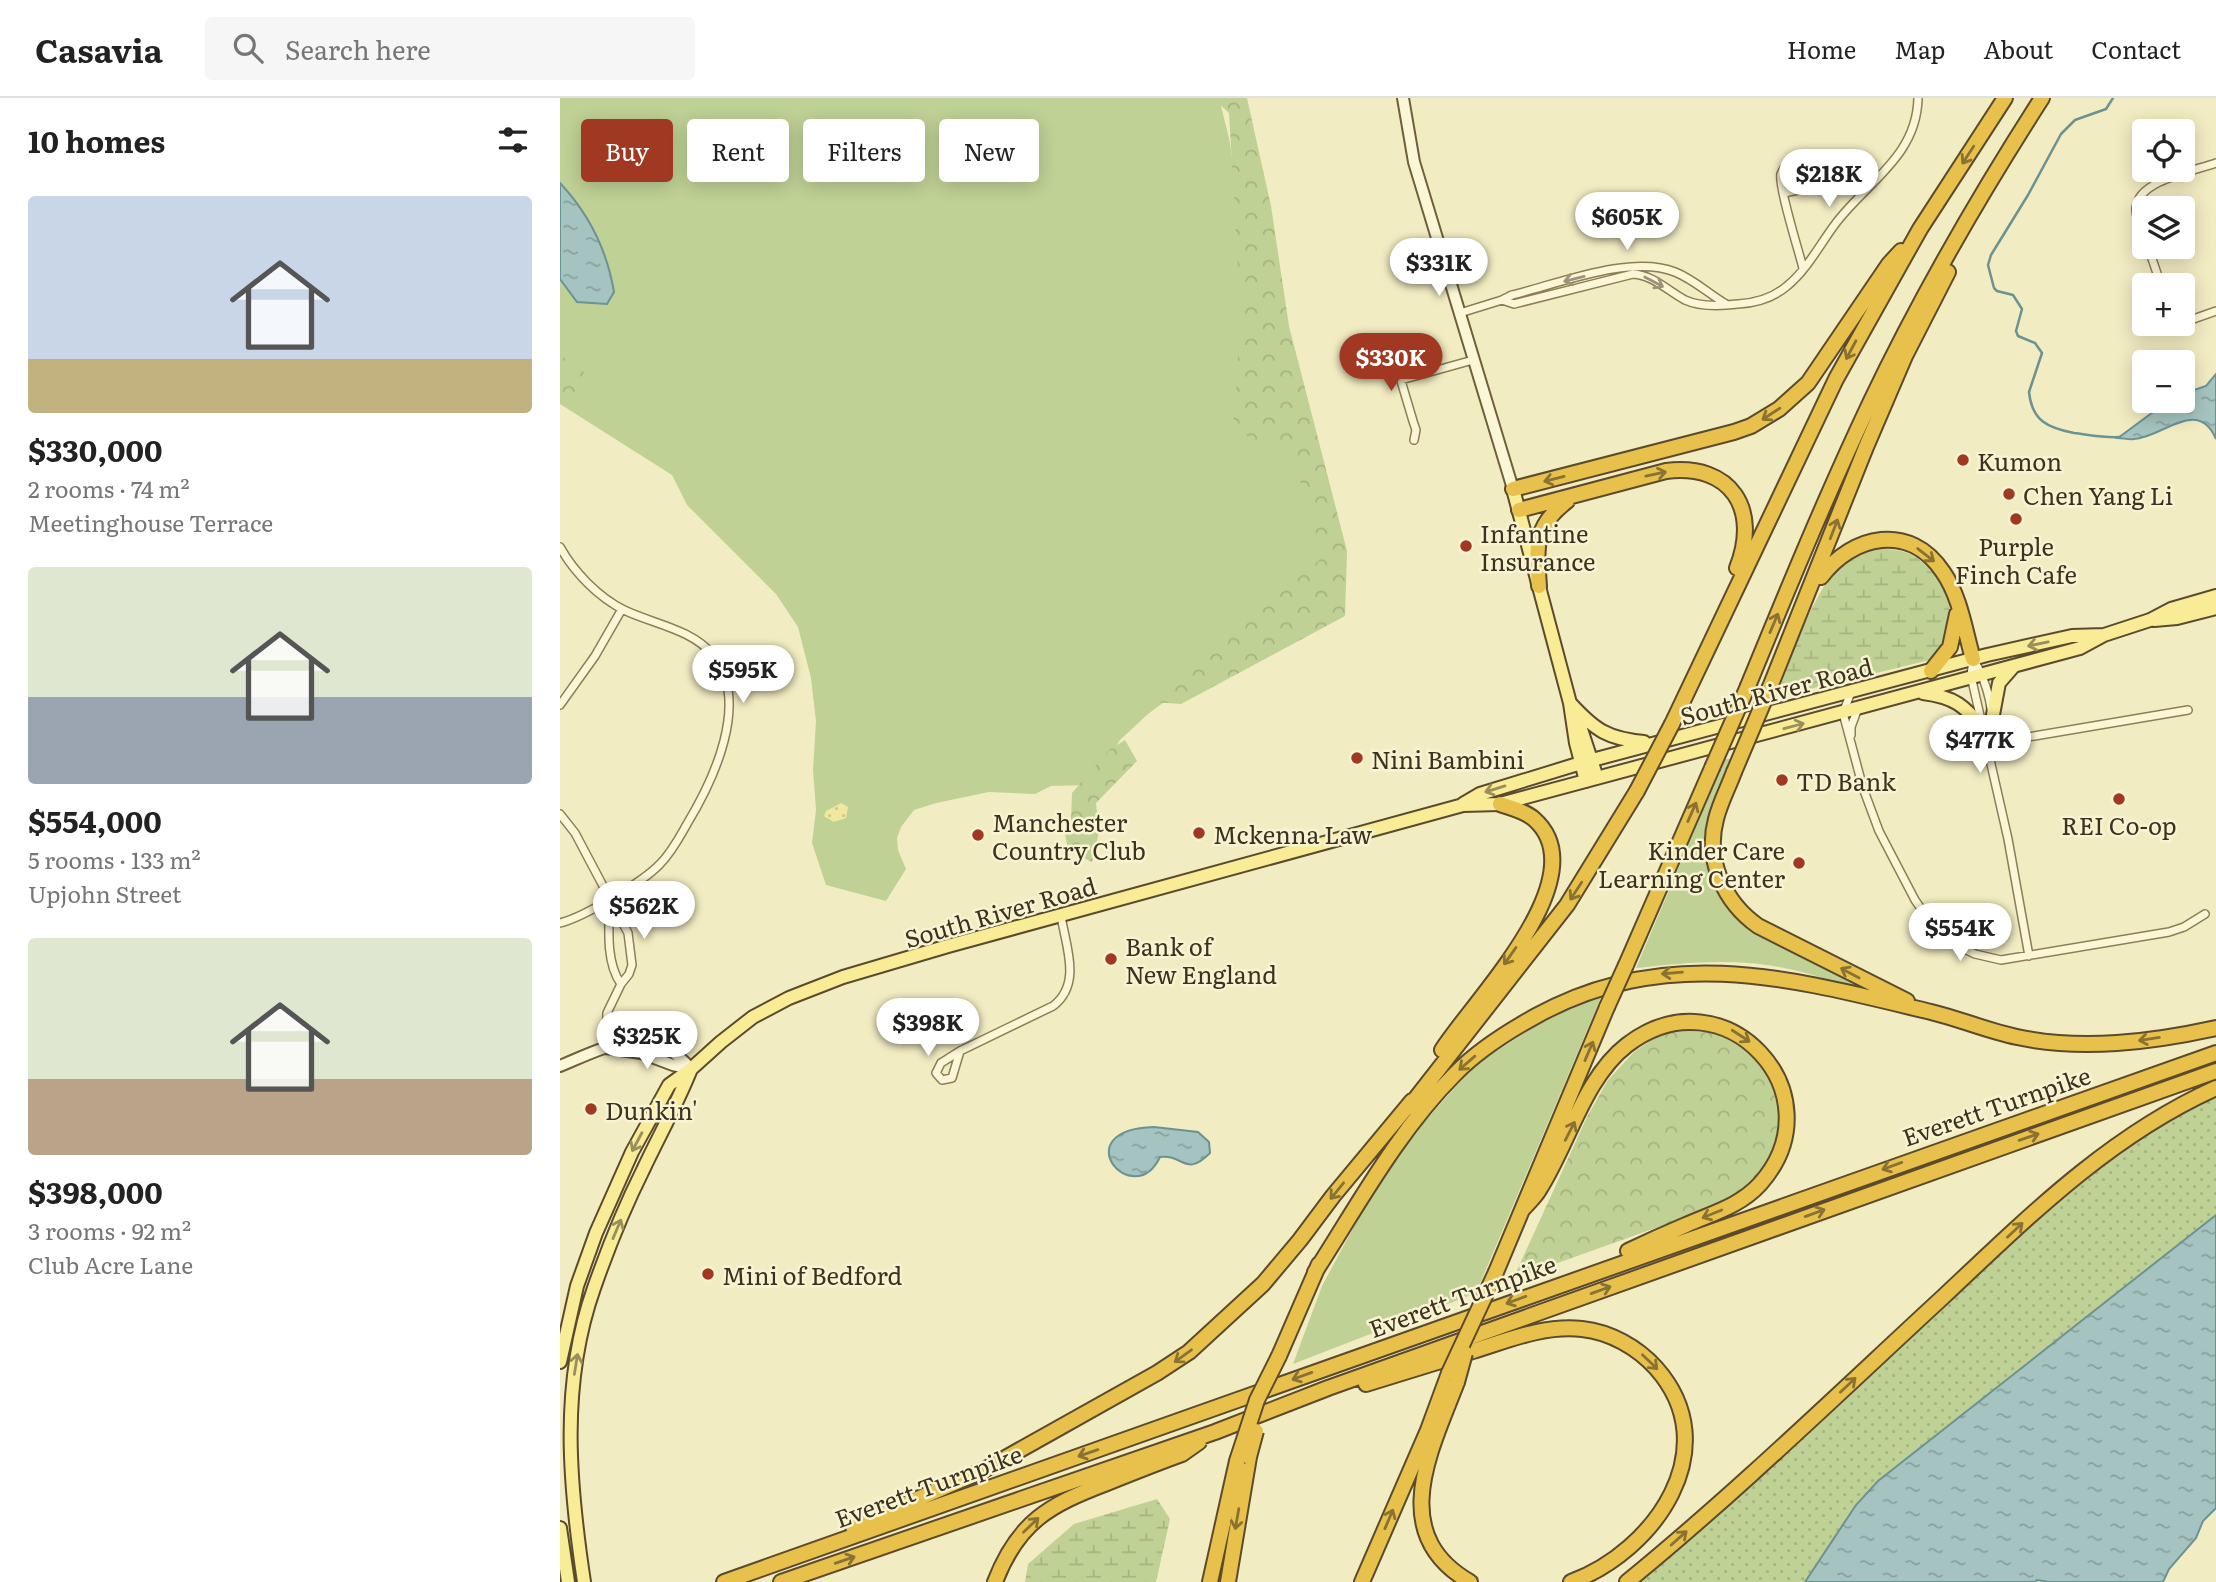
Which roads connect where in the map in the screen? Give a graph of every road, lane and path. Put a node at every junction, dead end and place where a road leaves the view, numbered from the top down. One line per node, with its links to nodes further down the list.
1 (1403, 98): 14 (street)
2 (1918, 98): 10 (street)
3 (2005, 98): 9 (highway, one-way to 9)
4 (2042, 98): 5 (highway)
5 (2000, 163): 25 (highway, one-way to 5); 70 (highway, one-way to 5, bridge)
6 (2216, 163): 8 (street)
7 (1784, 193): 7 (street); 10 (street)
8 (2139, 196)
9 (1920, 229): 20 (highway, one-way to 20); 36 (highway, one-way to 36)
10 (1803, 268): 12 (street)
11 (1502, 300): 12 (street, one-way to 12); 12 (street, one-way to 11); 14 (street)
12 (1728, 305)
13 (2216, 310): 15 (street)
14 (1460, 313): 17 (street)
15 (2195, 318)
16 (1390, 344): 18 (street)
17 (1474, 360): 18 (street); 20 (street)
18 (1401, 380): 19 (street)
19 (1414, 440)
20 (1513, 489): 22 (main road)
21 (1574, 495): 22 (highway); 24 (highway); 36 (highway, one-way to 36)
22 (1519, 510): 24 (main road)
23 (560, 547): 29 (street)
24 (1539, 586): 39 (main road)
25 (1809, 593): 27 (highway, one-way to 27); 59 (highway, one-way to 25, bridge)
26 (2216, 596): 30 (main road, South River Road)
27 (1957, 605): 32 (highway); 34 (highway)
28 (2216, 608): 30 (main road, South River Road)
29 (622, 609): 40 (street); 53 (street)
30 (2150, 620): 31 (main road, South River Road)
31 (2104, 635): 32 (main road, South River Road, one-way to 32); 33 (main road, South River Road)
32 (1973, 659): 34 (main road, South River Road); 35 (street)
33 (2017, 664): 35 (main road, South River Road); 44 (main road)
34 (1931, 671): 37 (main road, South River Road)
35 (1977, 675): 38 (main road, South River Road); 44 (street); 44 (street)
36 (1692, 681): 67 (highway, one-way to 67, bridge)
37 (1851, 692): 43 (street); 46 (main road, South River Road)
38 (1916, 692): 41 (main road, South River Road); 44 (main road)
39 (1570, 704): 46 (main road); 48 (main road)
40 (560, 705)
41 (1858, 708): 43 (main road, South River Road); 45 (street)
42 (2188, 710): 47 (street)
43 (1843, 713): 45 (street); 49 (main road, South River Road, one-way to 43)
44 (1988, 725): 47 (street); 47 (street)
45 (1851, 740): 57 (street)
46 (1654, 743): 48 (main road, South River Road)
47 (1987, 744): 57 (street)
48 (1586, 761): 49 (main road); 51 (main road, South River Road, one-way to 51)
49 (1591, 780): 50 (main road, South River Road)
50 (1500, 804): 51 (main road, South River Road); 67 (highway, one-way to 67)
51 (1463, 805): 55 (main road, South River Road)
52 (560, 814): 53 (street)
53 (610, 898): 56 (street); 58 (street); 58 (street)
54 (2205, 914): 57 (street)
55 (1061, 916): 62 (street); 65 (main road, South River Road)
56 (560, 923)
57 (2029, 956)
58 (621, 984): 61 (street)
59 (1934, 1013): 60 (highway, one-way to 59); 71 (highway, one-way to 71)
60 (2216, 1028)
61 (606, 1048): 64 (street); 65 (street)
62 (960, 1051)
63 (2216, 1052): 72 (highway, Everett Turnpike, one-way to 72)
64 (560, 1066)
65 (691, 1069): 73 (main road, South River Road, one-way to 73); 80 (main road, South River Road, one-way to 65)
66 (2216, 1071): 75 (highway, Everett Turnpike, one-way to 66)
67 (1430, 1080): 69 (highway)
68 (2216, 1088): 89 (highway, one-way to 68)
69 (1412, 1101): 71 (highway); 81 (highway, one-way to 81)
70 (1522, 1210): 72 (highway, one-way to 72); 74 (highway, bridge)
71 (1315, 1272): 77 (highway, bridge)
72 (1545, 1289): 81 (highway, Everett Turnpike, one-way to 81)
73 (560, 1362)
74 (1453, 1377): 86 (highway, one-way to 74); 87 (highway)
75 (1283, 1404): 76 (highway, Everett Turnpike); 88 (highway, one-way to 88)
76 (1215, 1432): 82 (highway, Everett Turnpike, one-way to 76); 83 (highway, one-way to 76)
77 (1243, 1459): 84 (highway); 85 (highway, one-way to 85)
78 (560, 1528): 79 (main road)
79 (568, 1582)
80 (584, 1582)
81 (723, 1582)
82 (781, 1582)
83 (995, 1582)
84 (1210, 1582)
85 (1228, 1582)
86 (1362, 1582)
87 (1470, 1582)
88 (1571, 1582)
89 (1627, 1582)

